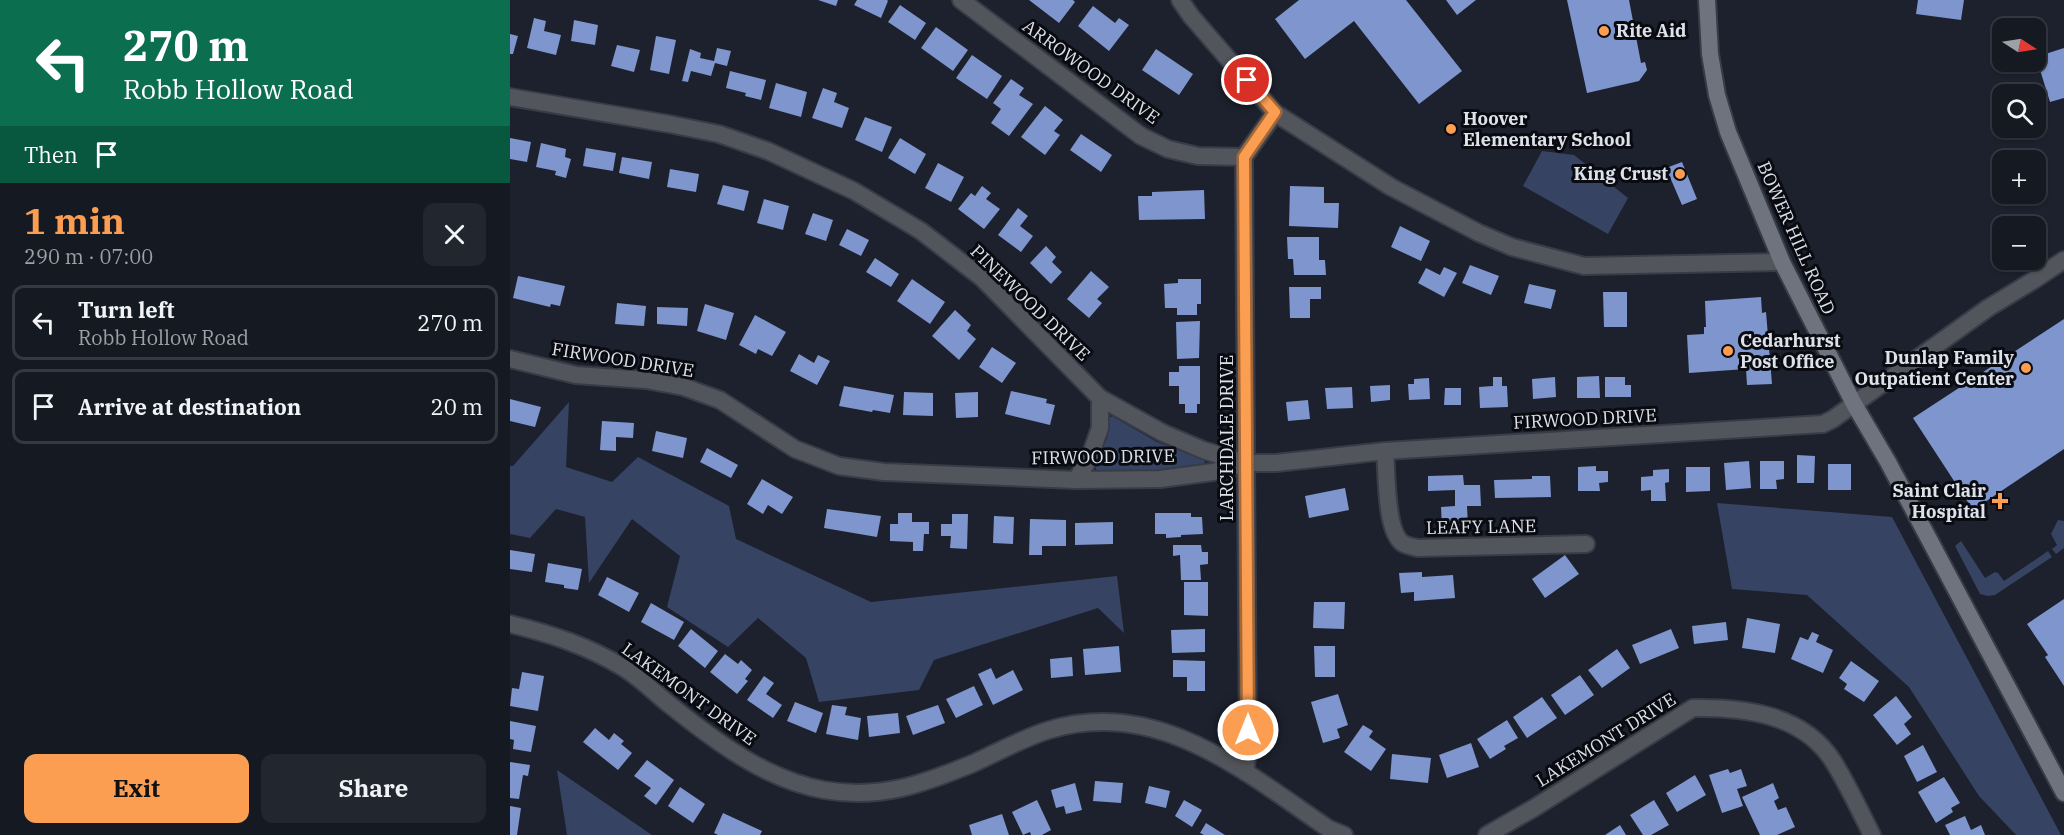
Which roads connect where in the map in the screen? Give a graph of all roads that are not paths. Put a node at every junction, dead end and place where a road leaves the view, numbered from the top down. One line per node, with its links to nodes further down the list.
1 (961, 0): 6 (street, ARROWOOD DRIVE)
2 (1180, 0): 5 (street)
3 (1707, 0): 8 (main road, BOWER HILL ROAD)
4 (510, 98): 10 (street, PINEWOOD DRIVE)
5 (1275, 112): 6 (street); 8 (street)
6 (1244, 157): 13 (street, LARCHDALE DRIVE)
7 (2064, 260): 11 (street, FIRWOOD DRIVE)
8 (1782, 262): 11 (main road, BOWER HILL ROAD)
9 (510, 359): 14 (street, FIRWOOD DRIVE)
10 (1100, 399): 13 (street, PINEWOOD DRIVE); 14 (street)
11 (1854, 404): 12 (street, FIRWOOD DRIVE); 18 (main road, BOWER HILL ROAD)
12 (1386, 451): 13 (street, FIRWOOD DRIVE); 15 (street, LEAFY LANE)
13 (1247, 463): 14 (street, FIRWOOD DRIVE); 17 (street, LARCHDALE DRIVE)
14 (1076, 480)
15 (1586, 544)
16 (510, 624): 17 (street, LAKEMONT DRIVE)
17 (1245, 772): 19 (street, LAKEMONT DRIVE)
18 (2064, 794)
19 (1344, 835)
20 (1487, 835): 21 (street, LAKEMONT DRIVE)
21 (1872, 835)

